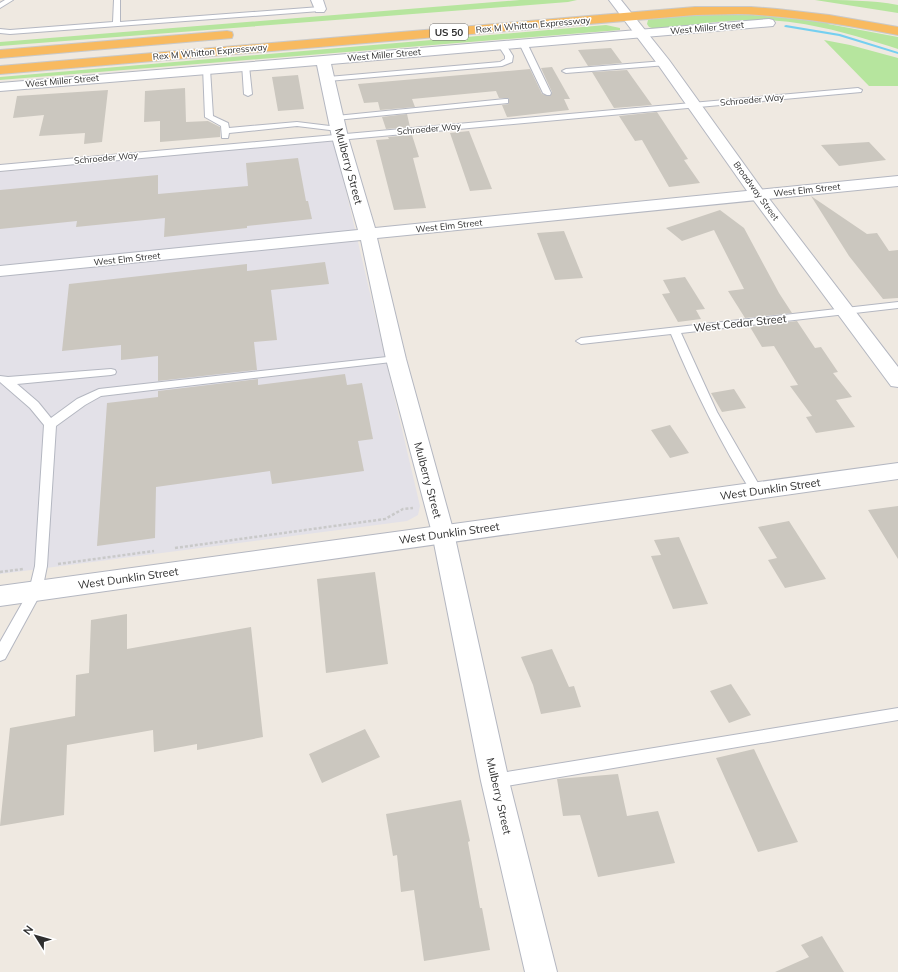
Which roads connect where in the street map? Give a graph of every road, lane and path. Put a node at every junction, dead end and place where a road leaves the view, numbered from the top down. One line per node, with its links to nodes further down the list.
1 (10, 0): 6 (lane)
2 (117, 0): 10 (lane)
3 (737, 0): 8 (highway)
4 (617, 3): 7 (street, Broadway Street)
5 (318, 5): 10 (lane)
6 (0, 6)
7 (628, 16): 12 (highway, Rex M Whitton Expressway / US 50); 14 (street, Broadway Street); 22 (highway, Rex M Whitton Expressway / US 50)
8 (898, 19)
9 (769, 23): 14 (street, West Miller Street)
10 (116, 24): 11 (lane)
11 (0, 31)
12 (898, 31)
13 (238, 34): 17 (highway, Rex M Whitton Expressway)
14 (641, 34): 15 (street, West Miller Street); 19 (street, Broadway Street)
15 (523, 43): 16 (street, West Miller Street); 27 (lane)
16 (502, 45): 18 (street, West Miller Street); 24 (lane)
17 (0, 54)
18 (323, 60): 20 (street, West Miller Street); 24 (street, Mulberry Street)
19 (664, 63): 23 (lane); 30 (street, Broadway Street)
20 (245, 66): 21 (street, West Miller Street); 28 (lane)
21 (206, 69): 25 (street, West Miller Street); 32 (lane)
22 (0, 70)
23 (566, 71)
24 (328, 79): 31 (street, Mulberry Street)
25 (0, 87)
26 (858, 90): 30 (lane, Schroeder Way)
27 (547, 93)
28 (248, 94)
29 (505, 101): 31 (lane)
30 (694, 105): 31 (lane, Schroeder Way); 36 (street, Broadway Street)
31 (338, 128): 32 (lane); 33 (lane, Schroeder Way); 37 (street, Mulberry Street)
32 (225, 131): 33 (lane)
33 (225, 147): 34 (lane, Schroeder Way)
34 (0, 168)
35 (898, 181): 36 (street, West Elm Street)
36 (758, 195): 37 (street, West Elm Street); 40 (street, Broadway Street)
37 (368, 234): 38 (street, West Elm Street); 43 (street, Mulberry Street)
38 (0, 272)
39 (898, 305): 40 (lane, West Cedar Street)
40 (847, 311): 41 (lane, West Cedar Street); 46 (street, Broadway Street)
41 (675, 330): 42 (lane, West Cedar Street); 49 (lane)
42 (581, 341)
43 (396, 359): 47 (lane); 50 (street, Mulberry Street)
44 (111, 372): 45 (lane)
45 (3, 379): 47 (lane)
46 (898, 381)
47 (50, 424): 54 (lane)
48 (898, 471): 49 (street, West Dunklin Street)
49 (756, 490): 51 (street, West Dunklin Street)
50 (435, 504): 51 (street, Mulberry Street); 52 (path)
51 (443, 533): 56 (street, West Dunklin Street); 60 (street, Mulberry Street)
52 (169, 549)
53 (162, 550): 54 (path)
54 (41, 566): 55 (path); 56 (lane)
55 (0, 572)
56 (34, 591): 57 (street, West Dunklin Street); 58 (lane)
57 (0, 596)
58 (0, 654)
59 (898, 714): 60 (lane)
60 (495, 781): 61 (street, Mulberry Street)
61 (541, 972)

